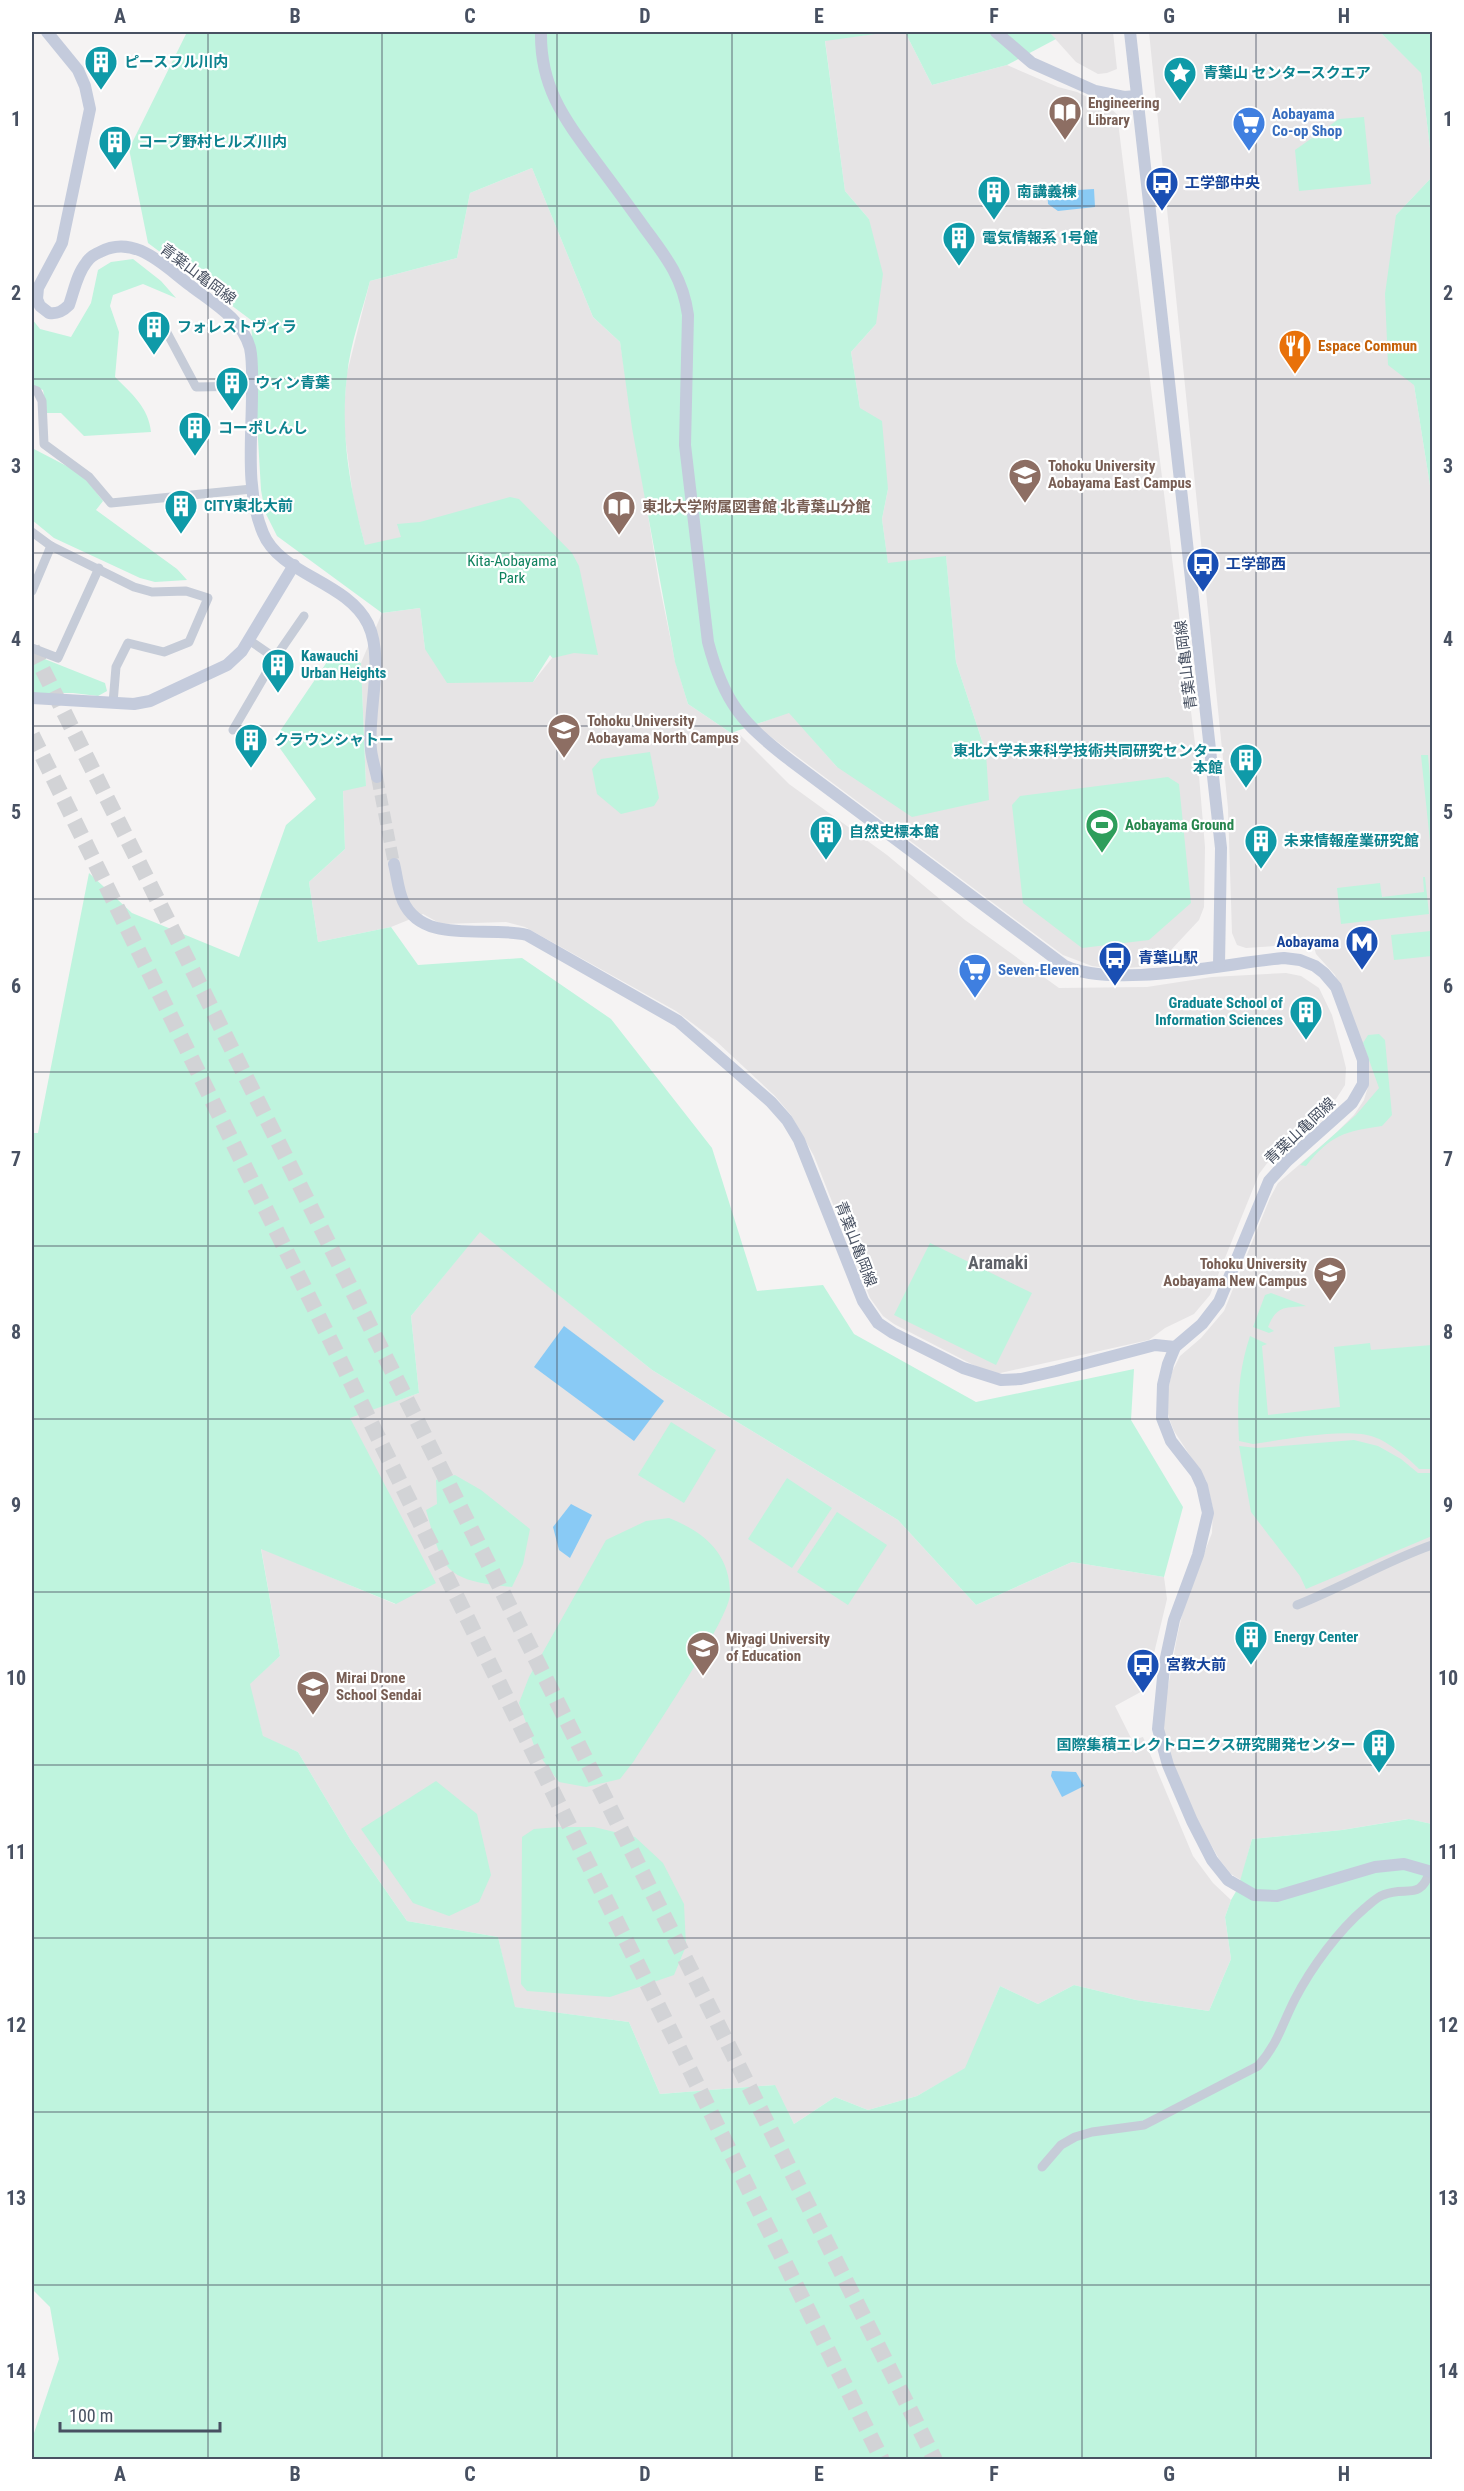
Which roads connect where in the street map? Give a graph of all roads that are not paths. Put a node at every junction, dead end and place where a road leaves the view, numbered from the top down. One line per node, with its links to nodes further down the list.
1 (47, 32): 7 (street, 青葉山亀岡線)
2 (541, 32): 24 (street)
3 (996, 32): 5 (street)
4 (1131, 32): 5 (street, 青葉山亀岡線)
5 (1137, 96): 24 (street, 青葉山亀岡線)
6 (164, 327): 7 (street)
7 (252, 386): 9 (street, 青葉山亀岡線)
8 (32, 389): 9 (street)
9 (252, 489): 12 (street, 青葉山亀岡線)
10 (32, 532): 11 (street)
11 (51, 546): 13 (street); 14 (street)
12 (294, 565): 16 (street); 22 (street, 青葉山亀岡線)
13 (99, 568): 17 (street); 20 (street)
14 (32, 591)
15 (304, 616): 18 (street)
16 (249, 640): 18 (street); 20 (street)
17 (32, 648)
18 (275, 658): 21 (street)
19 (32, 698): 20 (street)
20 (113, 703)
21 (233, 730)
22 (377, 777)
23 (394, 864): 25 (street, 青葉山亀岡線)
24 (1219, 965): 25 (street, 青葉山亀岡線)
25 (1175, 1347): 28 (street)
26 (1432, 1545): 27 (street)
27 (1297, 1605)
28 (1431, 1871): 29 (street)
29 (1042, 2167)

